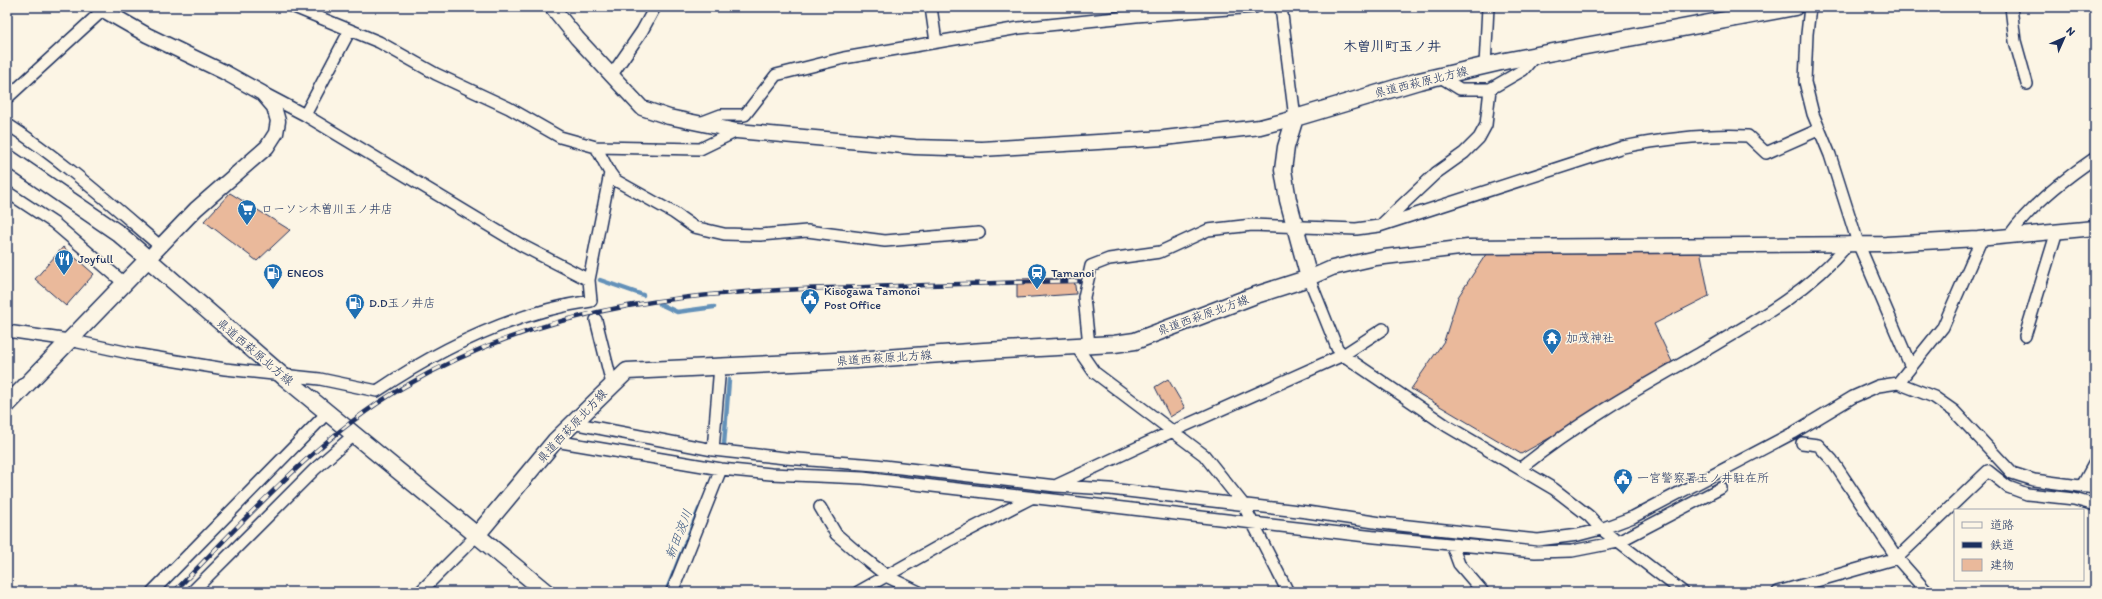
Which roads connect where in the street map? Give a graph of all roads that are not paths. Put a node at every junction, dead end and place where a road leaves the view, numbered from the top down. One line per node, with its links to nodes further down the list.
1 (294, 7): 12 (street)
2 (552, 7): 16 (street)
3 (655, 7): 16 (street)
4 (931, 7): 13 (street)
5 (1255, 7): 13 (street)
6 (1281, 7): 23 (street)
7 (1488, 7): 15 (street)
8 (1795, 7): 14 (main road, 県道西萩原北方線)
9 (1810, 7): 26 (street)
10 (2010, 7): 18 (street)
11 (101, 8): 20 (street); 21 (street)
12 (350, 30): 22 (street); 28 (street)
13 (936, 42): 24 (street)
14 (1535, 56): 15 (main road, 県道西萩原北方線); 19 (street)
15 (1485, 66): 17 (main road, 県道西萩原北方線)
16 (611, 76): 24 (street)
17 (1440, 76): 19 (street); 23 (main road, 県道西萩原北方線)
18 (2027, 84)
19 (1490, 89): 34 (street)
20 (262, 93): 22 (street); 41 (street)
21 (7, 98)
22 (305, 115): 44 (street)
23 (1295, 118): 27 (street); 33 (main road)
24 (700, 123): 27 (street)
25 (7, 124): 41 (street)
26 (1818, 130): 34 (street); 40 (street)
27 (737, 131): 28 (street)
28 (596, 147): 31 (street)
29 (7, 157): 42 (main road, 県道西萩原北方線)
30 (2095, 158): 38 (street)
31 (610, 173): 37 (street); 44 (street)
32 (7, 192): 45 (street)
33 (1295, 226): 34 (street); 43 (main road); 51 (street)
34 (1379, 226)
35 (2095, 228): 36 (street)
36 (2057, 231): 38 (street); 49 (street)
37 (979, 233)
38 (2009, 236): 39 (street)
39 (1982, 238): 40 (street); 54 (street)
40 (1853, 243): 43 (street); 54 (street); 67 (street)
41 (160, 246): 42 (street)
42 (148, 258): 45 (main road); 55 (main road, 県道西萩原北方線)
43 (1309, 278): 51 (main road, 県道西萩原北方線); 52 (street)
44 (589, 280): 55 (street)
45 (124, 284): 50 (main road)
46 (596, 320): 57 (street)
47 (1383, 329): 52 (street)
48 (7, 331): 50 (street)
49 (2025, 336)
50 (69, 340): 55 (street); 58 (main road)
51 (1083, 345): 53 (main road, 県道西萩原北方線); 61 (street)
52 (1343, 355): 61 (street); 67 (street)
53 (720, 366): 57 (main road, 県道西萩原北方線); 65 (street)
54 (1911, 367): 56 (street)
55 (284, 376): 59 (main road, 県道西萩原北方線)
56 (1898, 383): 70 (street); 78 (street)
57 (612, 384): 60 (main road, 県道西萩原北方線)
58 (7, 405)
59 (328, 412): 62 (main road, 県道西萩原北方線); 84 (street)
60 (572, 424): 63 (main road, 県道西萩原北方線); 65 (street)
61 (1173, 430): 69 (street); 74 (street)
62 (355, 434): 79 (main road, 県道西萩原北方線); 85 (street)
63 (555, 441): 68 (street); 79 (main road, 県道西萩原北方線)
64 (1802, 443): 82 (street)
65 (713, 450): 69 (street)
66 (2095, 462): 70 (street)
67 (1521, 468): 78 (street)
68 (721, 469): 73 (street); 88 (street)
69 (1056, 486): 73 (street); 74 (street)
70 (2082, 486): 72 (street)
71 (1721, 488): 80 (street)
72 (2095, 488)
73 (1032, 498): 77 (street); 83 (street)
74 (1243, 504): 77 (street); 78 (street)
75 (2095, 505): 82 (street)
76 (820, 507): 83 (street)
77 (1253, 522): 81 (street); 91 (street)
78 (1601, 529): 80 (street)
79 (477, 535): 86 (street); 87 (main road)
80 (1618, 542): 81 (street); 93 (street)
81 (1452, 545): 92 (street)
82 (1897, 558): 94 (street); 95 (street)
83 (888, 576): 89 (street); 90 (street)
84 (152, 592)
85 (192, 592)
86 (420, 592)
87 (546, 592)
88 (672, 592)
89 (858, 592)
90 (919, 592)
91 (1288, 592)
92 (1483, 592)
93 (1683, 592)
94 (1778, 592)
95 (1927, 592)

